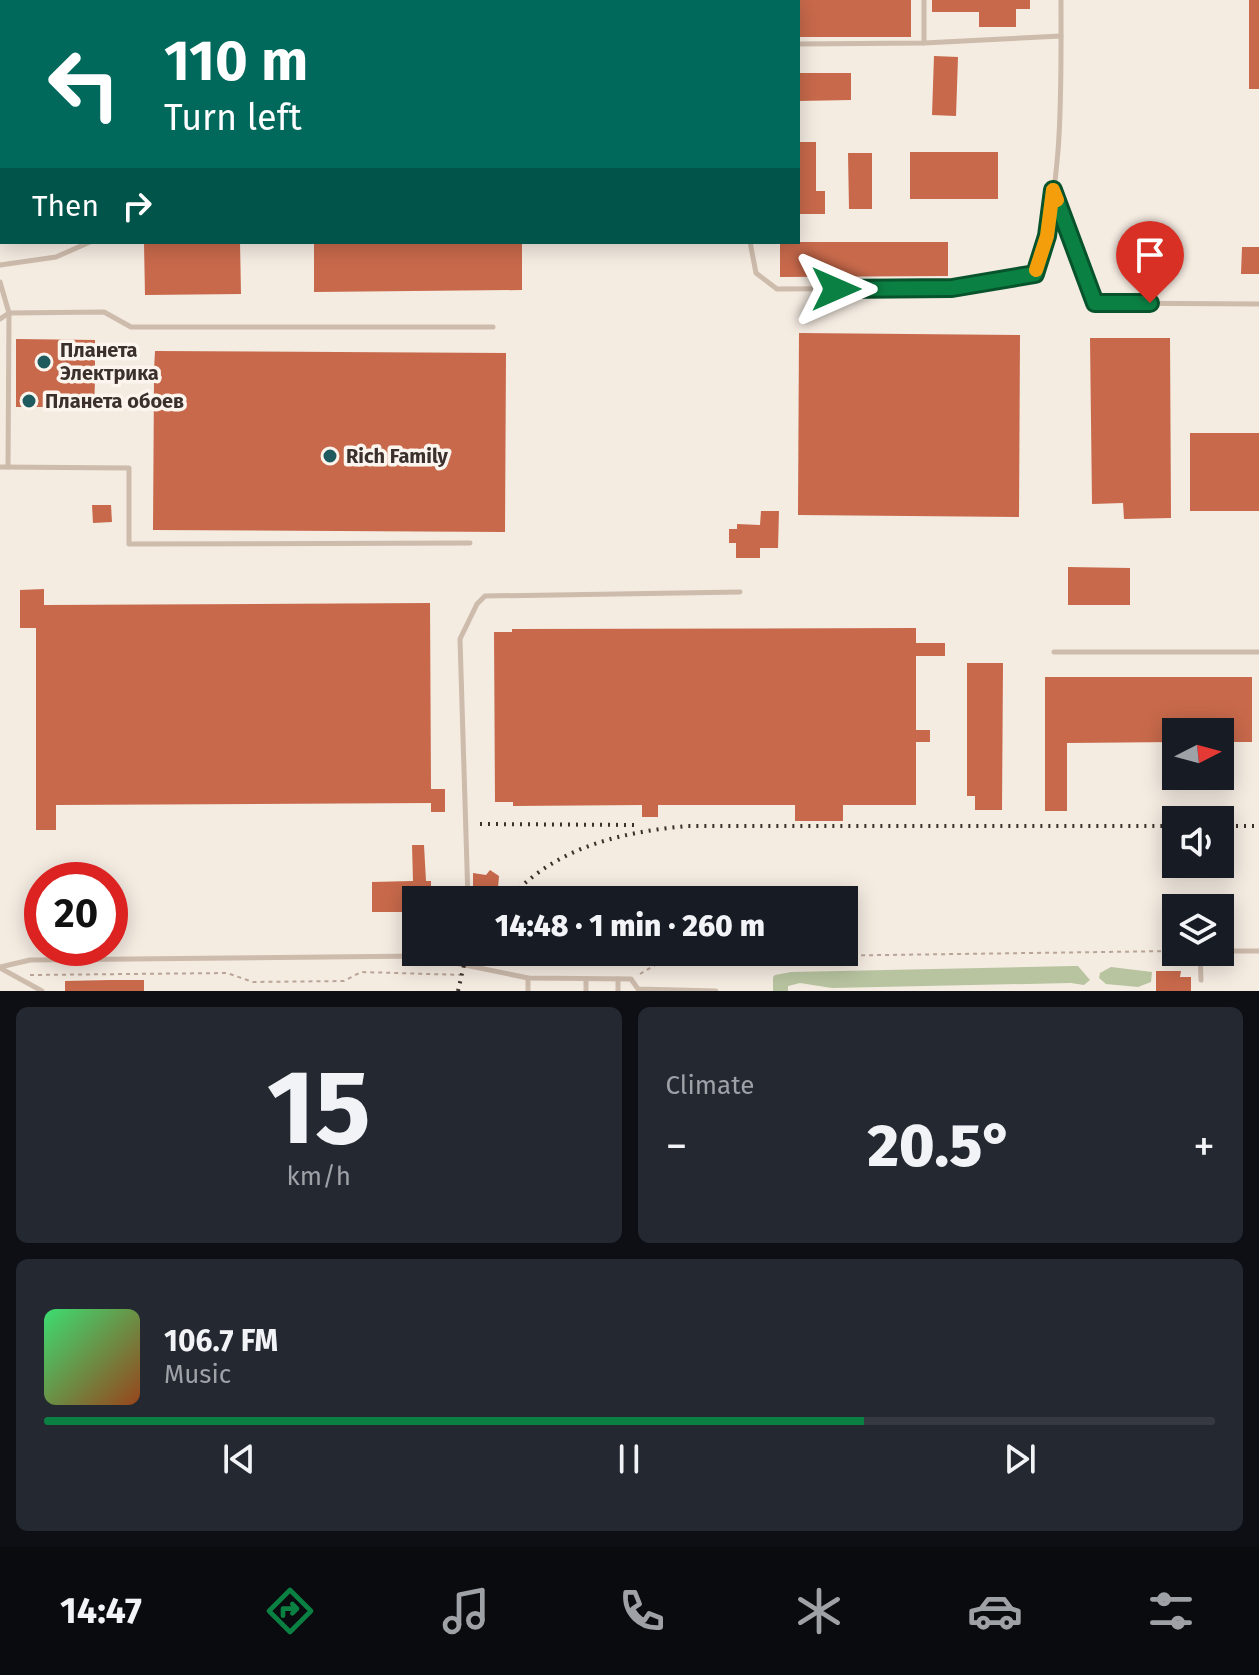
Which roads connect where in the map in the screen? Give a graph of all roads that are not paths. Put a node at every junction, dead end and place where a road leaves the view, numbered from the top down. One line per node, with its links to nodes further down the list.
1 (924, 0): 4 (lane)
2 (1061, 0): 3 (lane)
3 (1061, 36): 4 (lane); 6 (lane)
4 (924, 43): 5 (lane)
5 (800, 44)
6 (1053, 190): 8 (lane); 11 (lane)
7 (85, 244): 9 (lane)
8 (750, 244)
9 (0, 265)
10 (0, 282): 12 (lane)
11 (1259, 304)
12 (9, 313): 13 (lane); 14 (lane); 16 (lane)
13 (0, 319)
14 (493, 327)
15 (0, 467): 16 (lane)
16 (8, 467): 17 (lane)
17 (470, 543)
18 (740, 592): 21 (lane)
19 (1054, 652): 20 (lane)
20 (1259, 652)
21 (468, 886)
22 (1234, 951): 23 (lane)
23 (1259, 951)
24 (402, 956): 27 (lane)
25 (469, 966): 28 (lane)
26 (1200, 966): 32 (lane)
27 (0, 967): 35 (lane)
28 (528, 978): 30 (lane); 36 (lane)
29 (618, 979): 31 (lane); 33 (lane); 39 (lane)
30 (558, 980): 31 (lane); 37 (lane)
31 (586, 980): 38 (lane)
32 (1201, 980)
33 (653, 990): 34 (lane)
34 (691, 990): 40 (lane)
35 (42, 991)
36 (528, 991)
37 (559, 991)
38 (586, 991)
39 (618, 991)
40 (716, 991)

